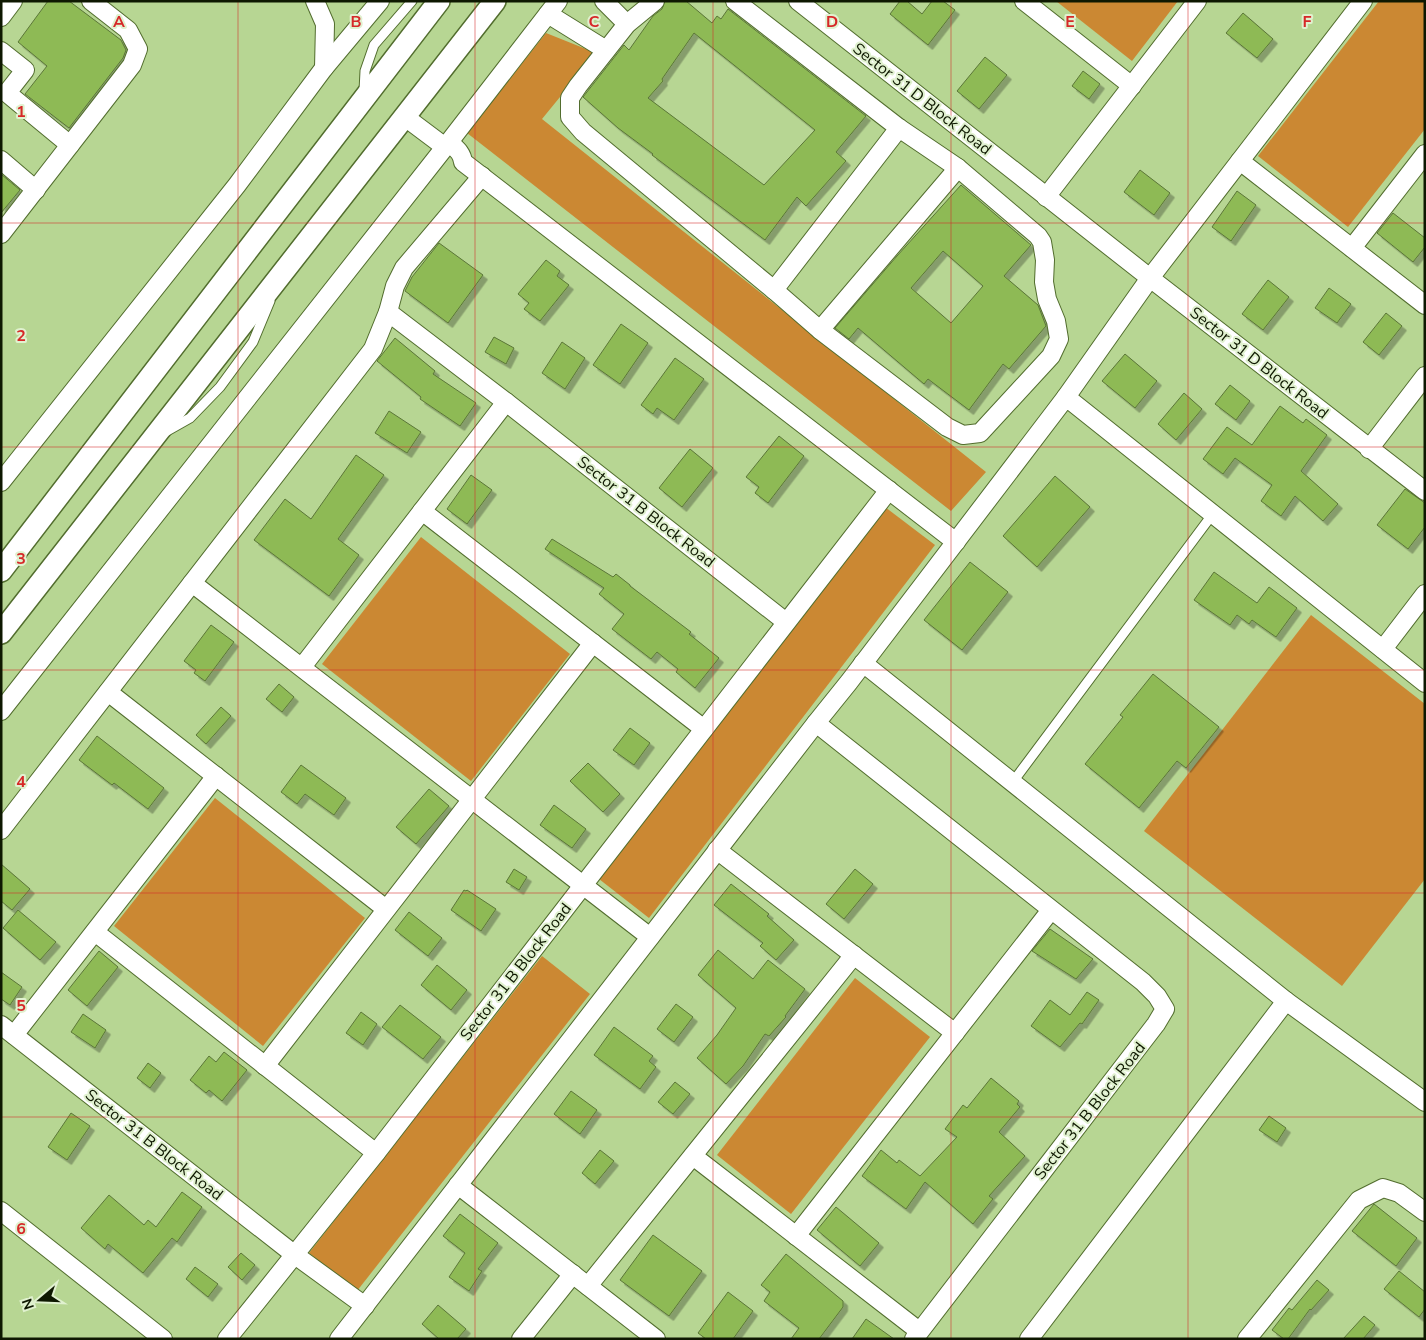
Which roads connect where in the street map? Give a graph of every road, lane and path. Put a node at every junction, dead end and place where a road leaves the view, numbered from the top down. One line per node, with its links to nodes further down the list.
1 (13, 1): 16 (street)
2 (91, 1): 25 (street)
3 (315, 1): 20 (street)
4 (380, 1): 20 (street)
5 (412, 1): 22 (lane)
6 (439, 1): 22 (street)
7 (495, 1): 23 (street)
8 (604, 1): 17 (street)
9 (655, 1): 17 (street)
10 (735, 1): 24 (street)
11 (798, 1): 33 (street, Sector 31 D Block Road)
12 (1024, 1): 21 (street)
13 (1197, 1): 21 (street)
14 (1355, 4): 29 (street)
15 (553, 8): 18 (street); 26 (street)
16 (1, 17)
17 (627, 24): 18 (street)
18 (606, 50): 37 (street)
19 (1, 51): 25 (street)
20 (324, 68): 45 (street)
21 (1132, 86): 33 (street)
22 (364, 99): 51 (street)
23 (405, 117): 26 (street); 55 (street)
24 (899, 128): 30 (street); 37 (street)
25 (70, 145): 32 (street)
26 (445, 147): 31 (street); 62 (street)
27 (1425, 154): 35 (street)
28 (1, 160): 32 (street)
29 (1240, 161): 35 (street); 36 (street)
30 (958, 168): 40 (street); 40 (street)
31 (482, 176): 39 (street); 46 (street)
32 (36, 190): 34 (street)
33 (1046, 197): 36 (street, Sector 31 D Block Road)
34 (1, 234)
35 (1352, 248): 38 (street)
36 (1150, 278): 42 (street); 44 (street, Sector 31 D Block Road)
37 (774, 290): 40 (street)
38 (1425, 305)
39 (388, 312): 43 (street, Sector 31 B Block Road); 52 (street)
40 (820, 330)
41 (1425, 376): 44 (street)
42 (1066, 397): 49 (street); 50 (street)
43 (506, 402): 48 (street); 54 (street, Sector 31 B Block Road)
44 (1369, 448): 47 (street, Sector 31 D Block Road)
45 (1, 482)
46 (889, 490): 50 (street); 54 (street, Sector 31 B Block Road)
47 (1425, 492)
48 (422, 511): 56 (street); 59 (street)
49 (1212, 515): 57 (street); 66 (lane)
50 (956, 542): 58 (street)
51 (1, 571)
52 (192, 583): 59 (street); 61 (street)
53 (1425, 594): 57 (street)
54 (786, 622): 64 (street, Sector 31 B Block Road)
55 (1, 633)
56 (593, 643): 64 (street); 67 (street)
57 (1383, 649): 60 (street)
58 (864, 663): 63 (street); 66 (street)
59 (302, 667): 67 (street)
60 (1425, 683)
61 (108, 692): 65 (street); 68 (street)
62 (1, 711)
63 (816, 723): 69 (street); 72 (street, Sector 31 B Block Road)
64 (704, 729): 70 (street, Sector 31 B Block Road)
65 (216, 776): 71 (street); 73 (street, Sector 31 B Block Road)
66 (1012, 783): 76 (street)
67 (472, 799): 70 (street); 71 (street)
68 (1, 830)
69 (717, 850): 74 (street); 75 (street)
70 (584, 885): 74 (street); 81 (street, Sector 31 B Block Road)
71 (386, 909): 79 (street)
72 (1051, 910): 78 (street); 91 (street, Sector 31 B Block Road)
73 (95, 932): 77 (street, Sector 31 B Block Road); 79 (street)
74 (650, 937): 83 (street)
75 (854, 955): 78 (street); 82 (street)
76 (1286, 1001): 80 (street); 97 (street)
77 (8, 1030): 87 (street, Sector 31 B Block Road)
78 (955, 1032): 86 (street)
79 (265, 1066): 81 (street)
80 (1425, 1102)
81 (376, 1154): 87 (street, Sector 31 B Block Road)
82 (693, 1156): 86 (street, Sector 31 B Block Road); 89 (street)
83 (458, 1185): 88 (street); 90 (street)
84 (1, 1211): 92 (street)
85 (1425, 1212): 98 (street)
86 (796, 1236): 91 (street, Sector 31 B Block Road)
87 (295, 1255): 90 (street, Sector 31 B Block Road); 93 (street, Sector 31 B Block Road)
88 (573, 1274): 89 (street); 95 (street)
89 (588, 1286): 96 (street)
90 (365, 1306): 94 (street)
91 (917, 1335)
92 (163, 1339)
93 (227, 1339)
94 (339, 1339)
95 (521, 1339)
96 (656, 1339)
97 (1029, 1339)
98 (1246, 1339)

